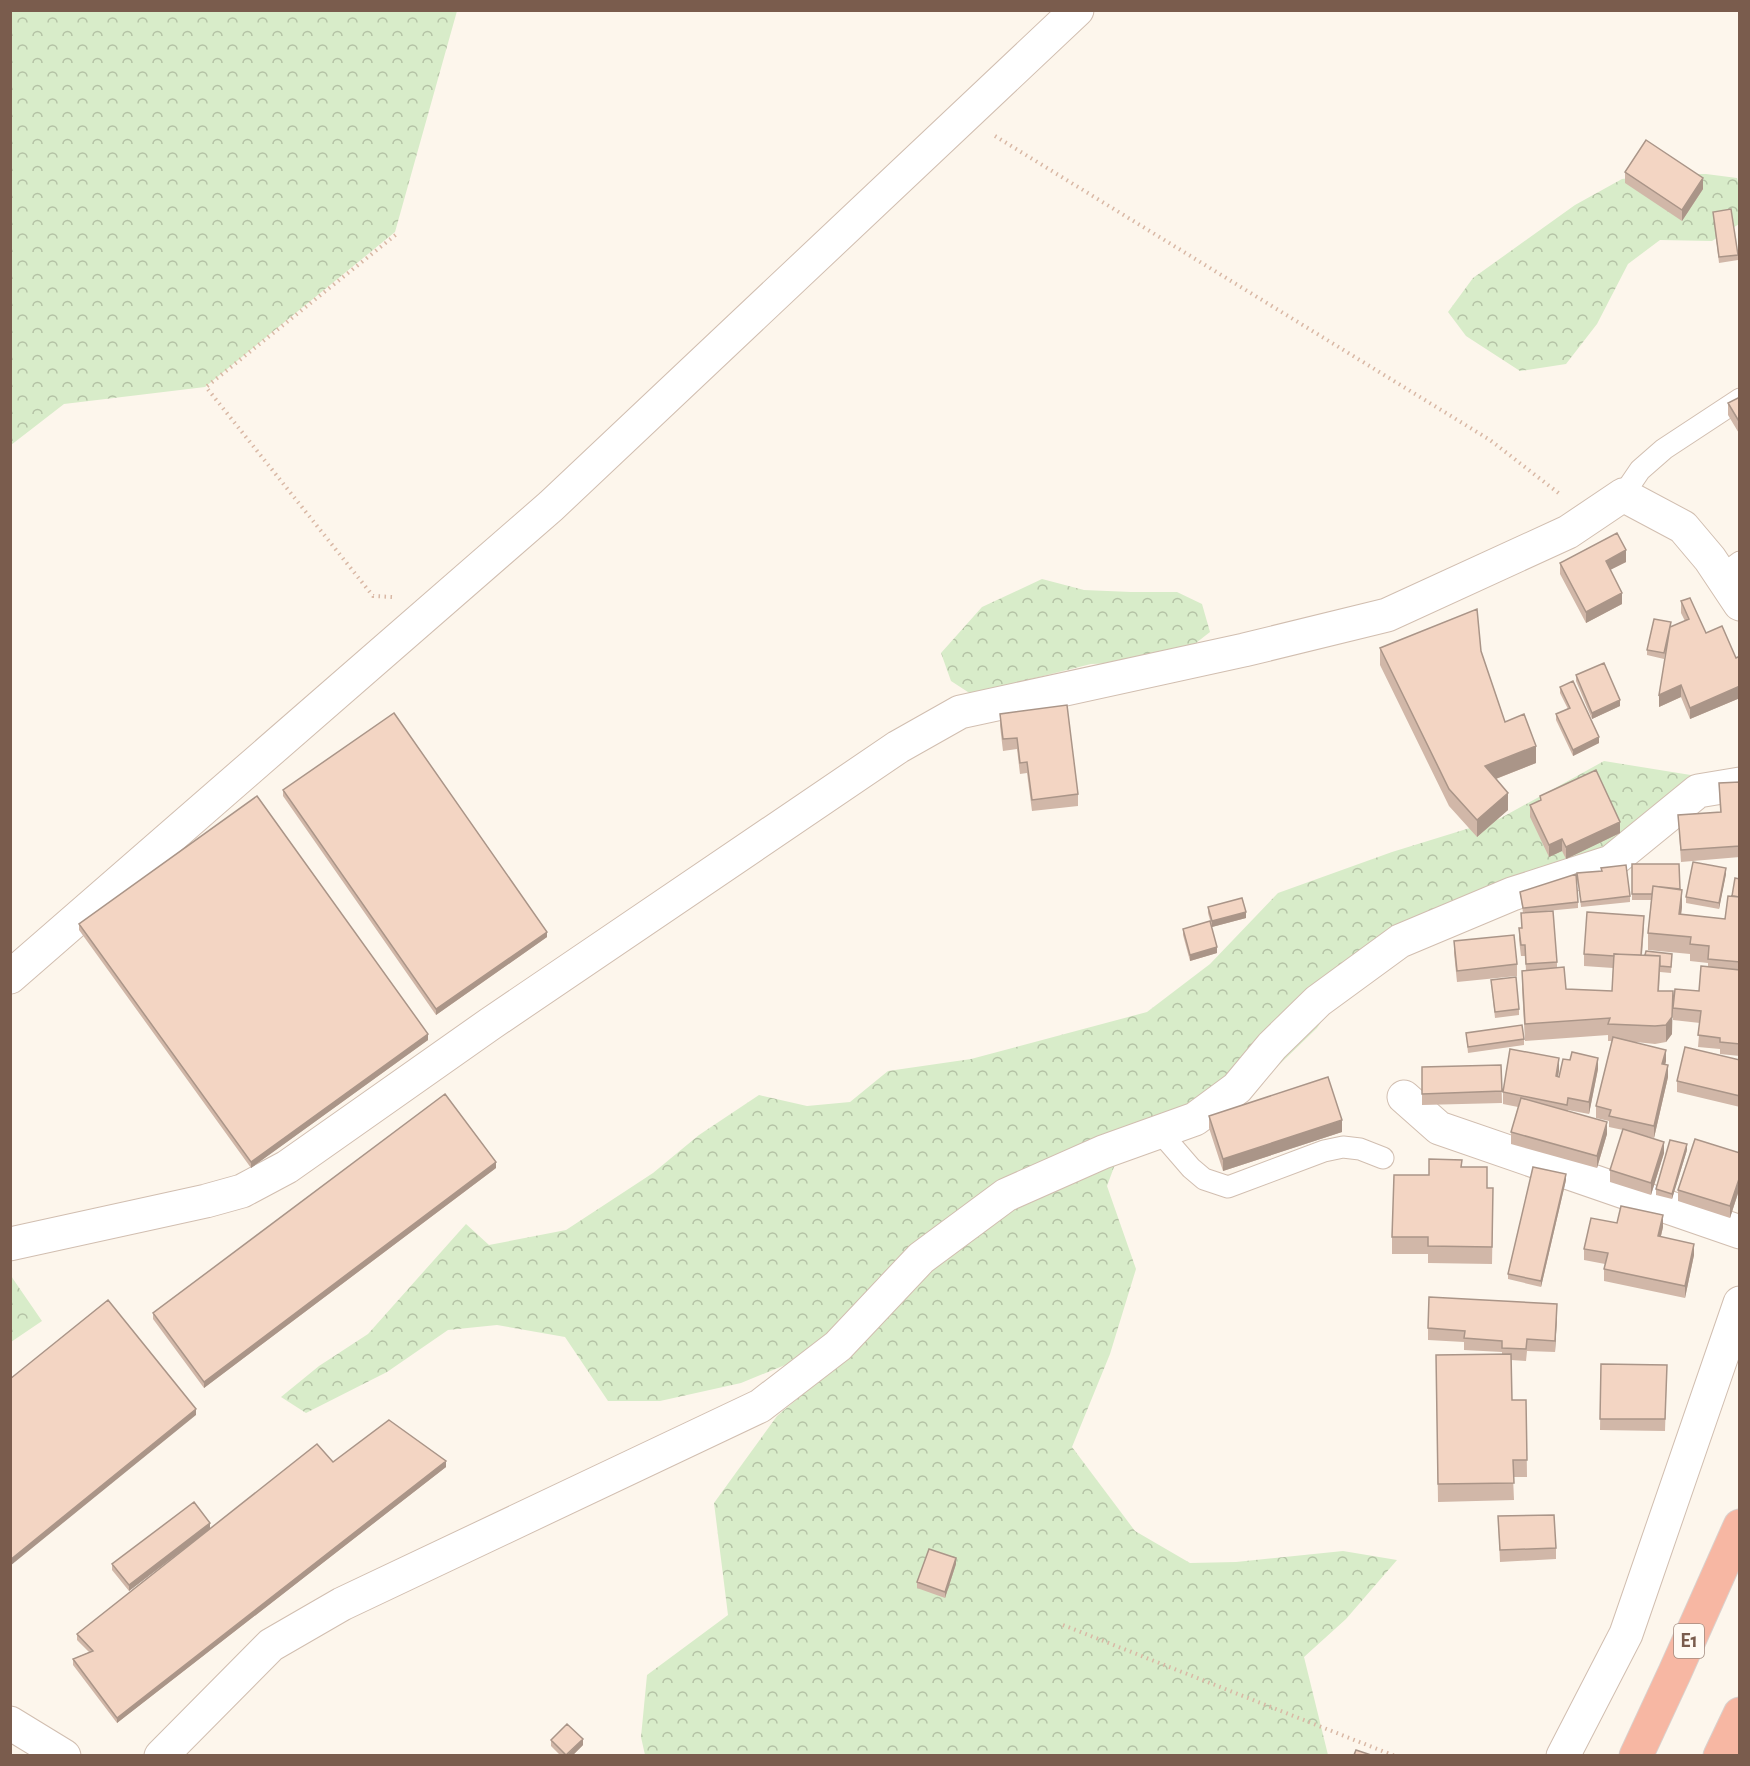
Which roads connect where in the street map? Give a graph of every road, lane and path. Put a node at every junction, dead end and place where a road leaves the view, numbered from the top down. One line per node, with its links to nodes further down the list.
1 (1077, 10): 2 (street)
2 (964, 117): 6 (path); 8 (street)
3 (398, 233): 8 (path)
4 (1740, 399): 5 (lane)
5 (1623, 495): 6 (street); 7 (street)
6 (1590, 517): 16 (street)
7 (1730, 569): 9 (street)
8 (443, 600): 11 (street)
9 (1740, 604)
10 (1740, 784): 13 (street)
11 (10, 977)
12 (1404, 1097): 15 (street)
13 (1159, 1131): 14 (lane); 23 (street)
14 (1383, 1158)
15 (1740, 1232)
16 (10, 1244)
17 (1740, 1304): 25 (street)
18 (1740, 1526): 26 (highway, E1)
19 (1063, 1625): 24 (path)
20 (1740, 1714): 27 (highway)
21 (10, 1723): 22 (street)
22 (64, 1755)
23 (161, 1755)
24 (1395, 1755)
25 (1563, 1755)
26 (1636, 1755)
27 (1720, 1755)

